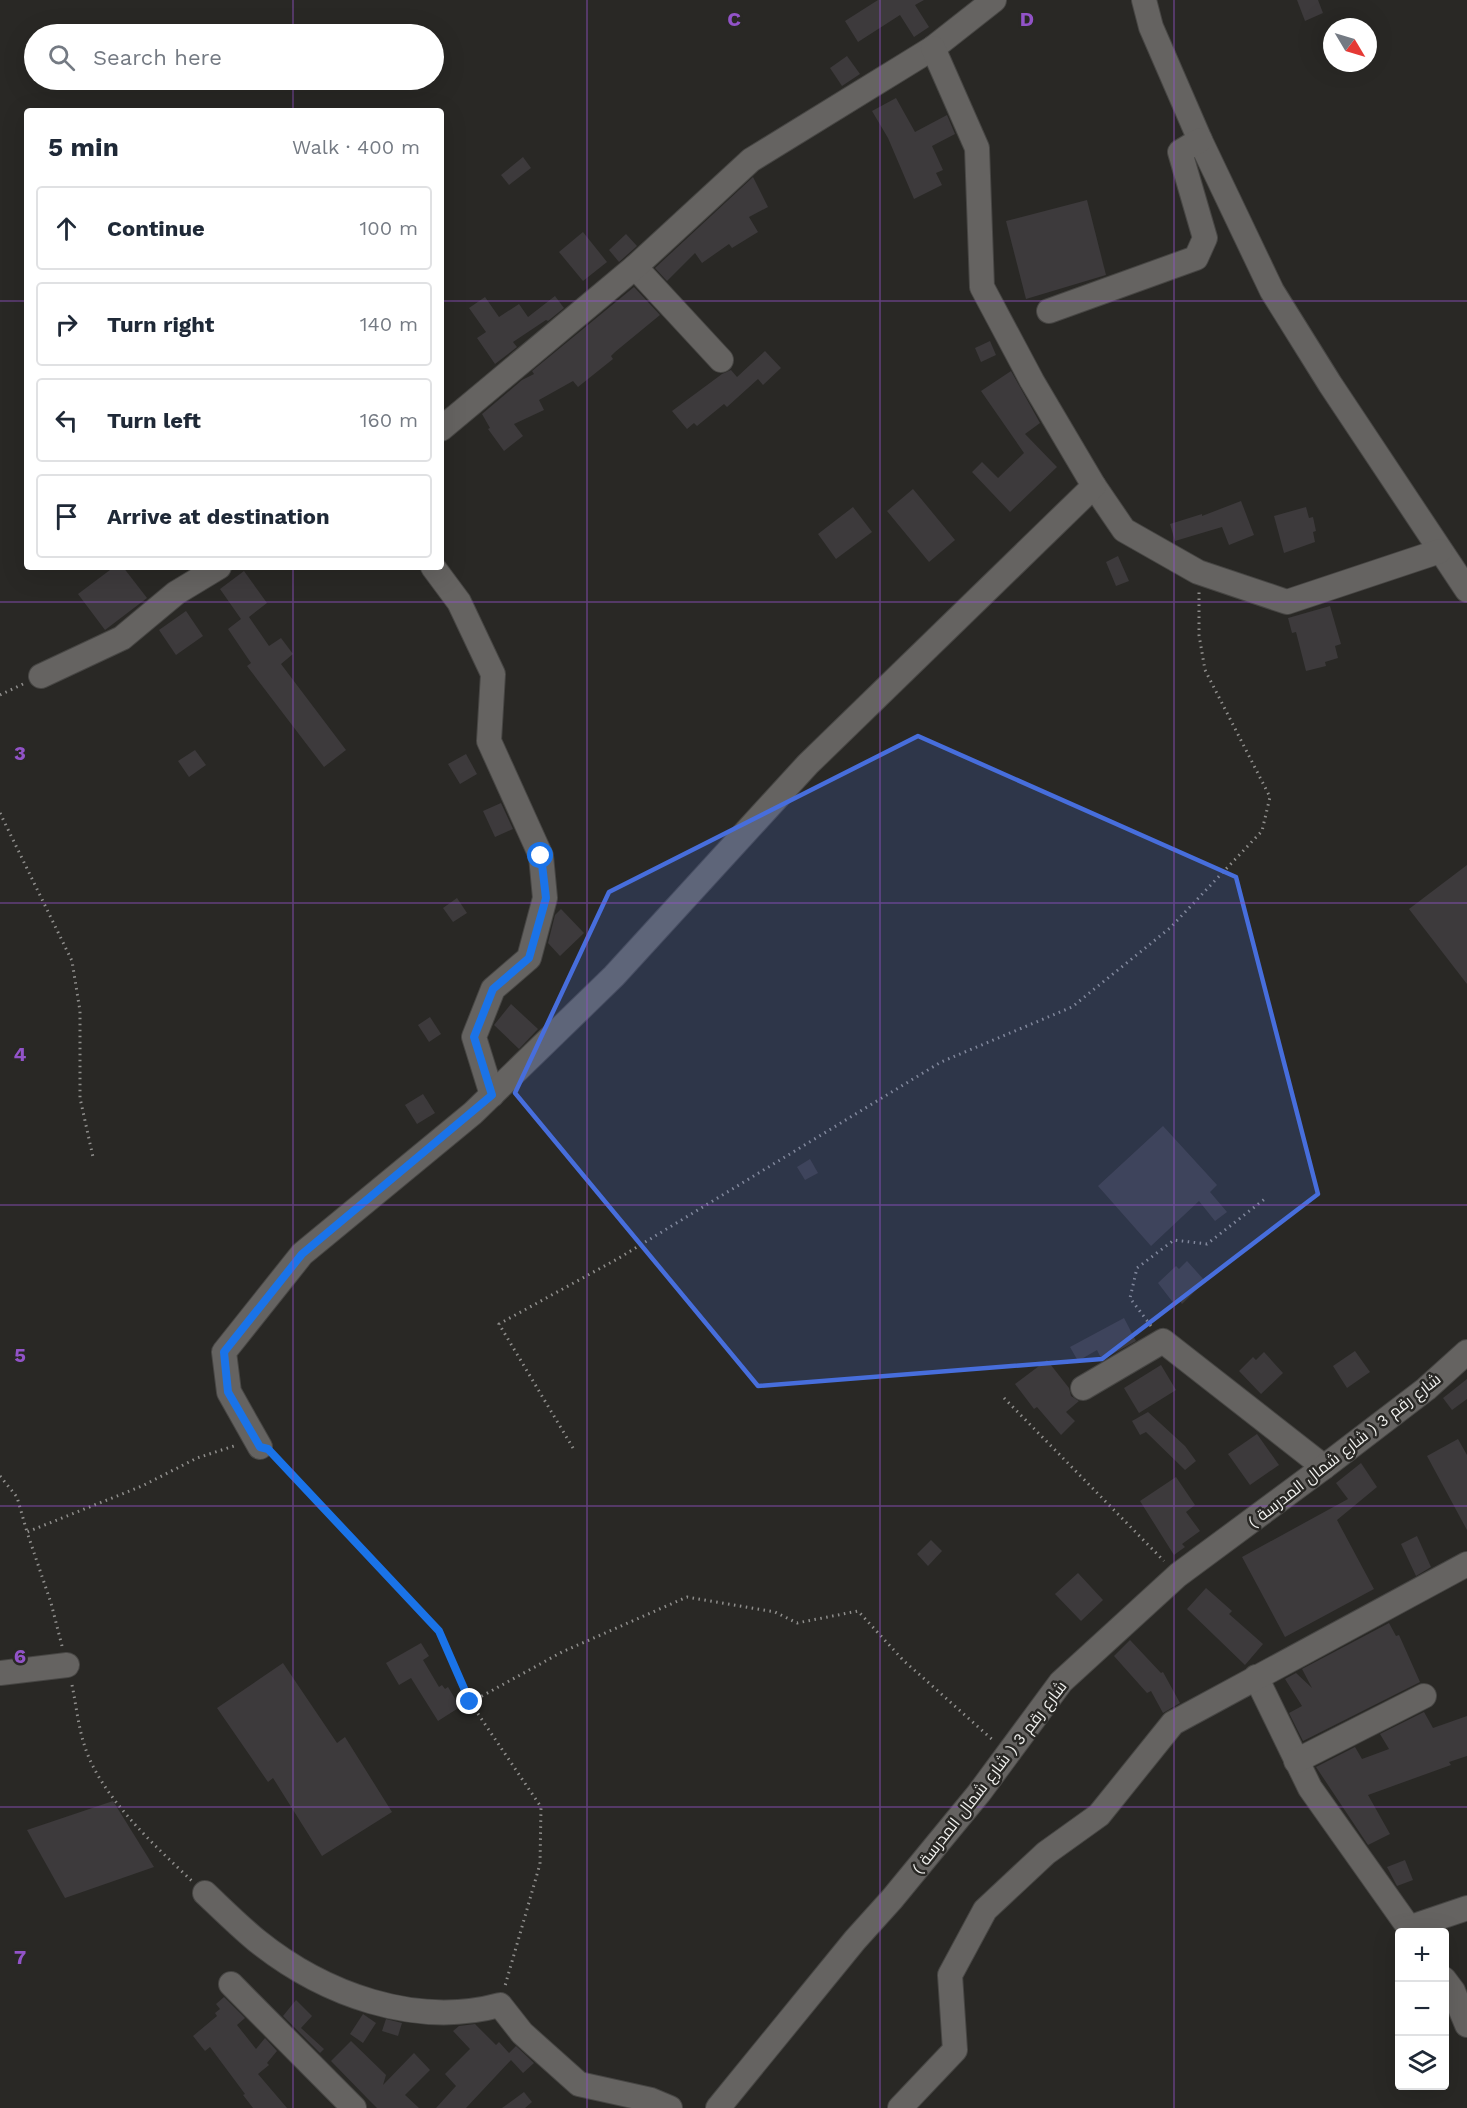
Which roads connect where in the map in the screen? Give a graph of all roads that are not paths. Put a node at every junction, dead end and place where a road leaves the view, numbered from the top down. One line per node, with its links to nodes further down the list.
1 (994, 0): 3 (street)
2 (1144, 0): 4 (street)
3 (933, 48): 5 (street); 9 (street)
4 (1200, 140): 6 (street); 10 (street)
5 (635, 267): 7 (street); 8 (street)
6 (1049, 311)
7 (721, 360)
8 (444, 426)
9 (1094, 486): 10 (street); 15 (street)
10 (1440, 551): 13 (street)
11 (214, 570): 14 (street)
12 (435, 570): 15 (street)
13 (1467, 590)
14 (41, 676)
15 (492, 1095): 18 (street)
16 (1467, 1352): 19 (street, شارع رقم 3 ( شارع شمال المدرسة ))
17 (1083, 1388): 19 (street)
18 (260, 1447)
19 (1324, 1467): 35 (street, شارع رقم 3 ( شارع شمال المدرسة ))
20 (1467, 1564): 23 (street)
21 (67, 1665): 22 (street)
22 (0, 1673)
23 (1256, 1677): 25 (street); 36 (street)
24 (1424, 1696): 25 (street)
25 (1296, 1761): 28 (street)
26 (205, 1893): 34 (street)
27 (1467, 1908): 29 (street)
28 (1409, 1928)
29 (1415, 1928)
30 (1446, 1982): 32 (street)
31 (231, 1984): 33 (street)
32 (1467, 2025)
33 (354, 2108)
34 (670, 2108)
35 (718, 2108)
36 (900, 2108)

